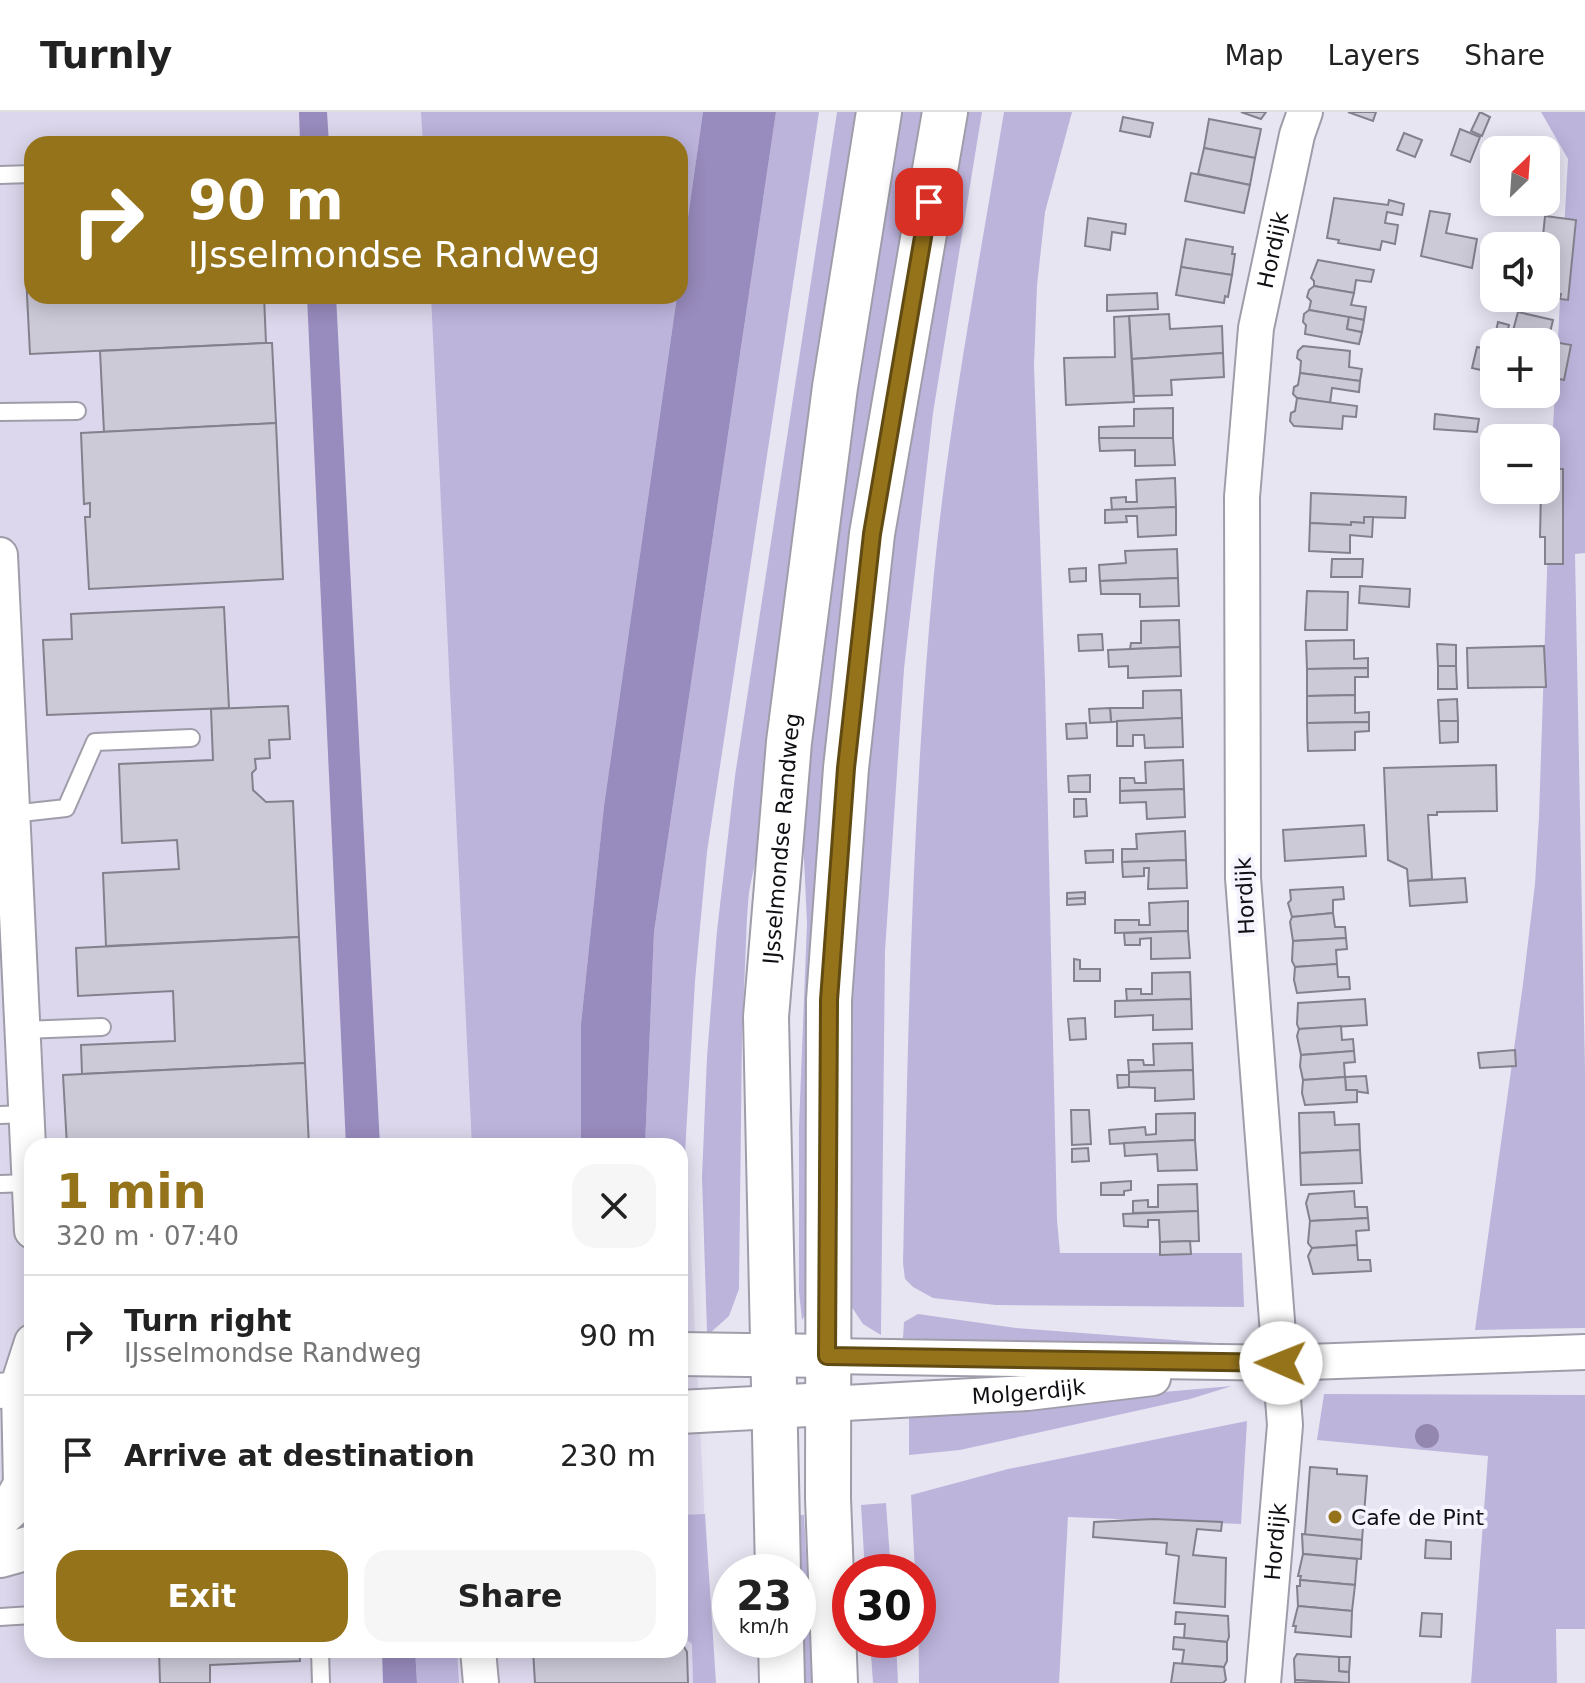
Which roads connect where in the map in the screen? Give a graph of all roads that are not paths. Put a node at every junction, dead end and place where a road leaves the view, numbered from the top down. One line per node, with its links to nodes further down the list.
1 (879, 112): 17 (main road, IJsselmondse Randweg)
2 (945, 112): 18 (main road)
3 (1305, 112): 19 (street, Hordijk)
4 (24, 174): 5 (lane)
5 (0, 175)
6 (77, 411): 7 (lane)
7 (0, 412)
8 (0, 555): 10 (street)
9 (191, 738): 10 (lane)
10 (12, 814): 12 (street)
11 (102, 1027): 12 (lane)
12 (23, 1030): 13 (street)
13 (13, 1114): 14 (street)
14 (23, 1199)
15 (1585, 1352): 19 (street, Molgerdijk)
16 (688, 1354): 17 (street)
17 (773, 1355): 18 (street); 23 (main road, IJsselmondse Randweg)
18 (827, 1356): 19 (street, Molgerdijk); 22 (main road)
19 (1281, 1363): 22 (street, Molgerdijk); 40 (street, Hordijk)
20 (24, 1367): 21 (street)
21 (18, 1404): 25 (street)
22 (827, 1404): 23 (street, Molgerdijk); 39 (main road)
23 (774, 1407): 24 (street, Molgerdijk); 29 (main road, IJsselmondse Randweg)
24 (688, 1412)
25 (24, 1473)
26 (24, 1488): 27 (street)
27 (16, 1509)
28 (24, 1549): 30 (street)
29 (778, 1554)
30 (0, 1556)
31 (24, 1616): 32 (lane)
32 (0, 1617)
33 (320, 1658): 36 (lane)
34 (479, 1658): 37 (street)
35 (781, 1658): 38 (main road)
36 (321, 1683)
37 (481, 1683)
38 (782, 1683)
39 (835, 1683)
40 (1263, 1683)

